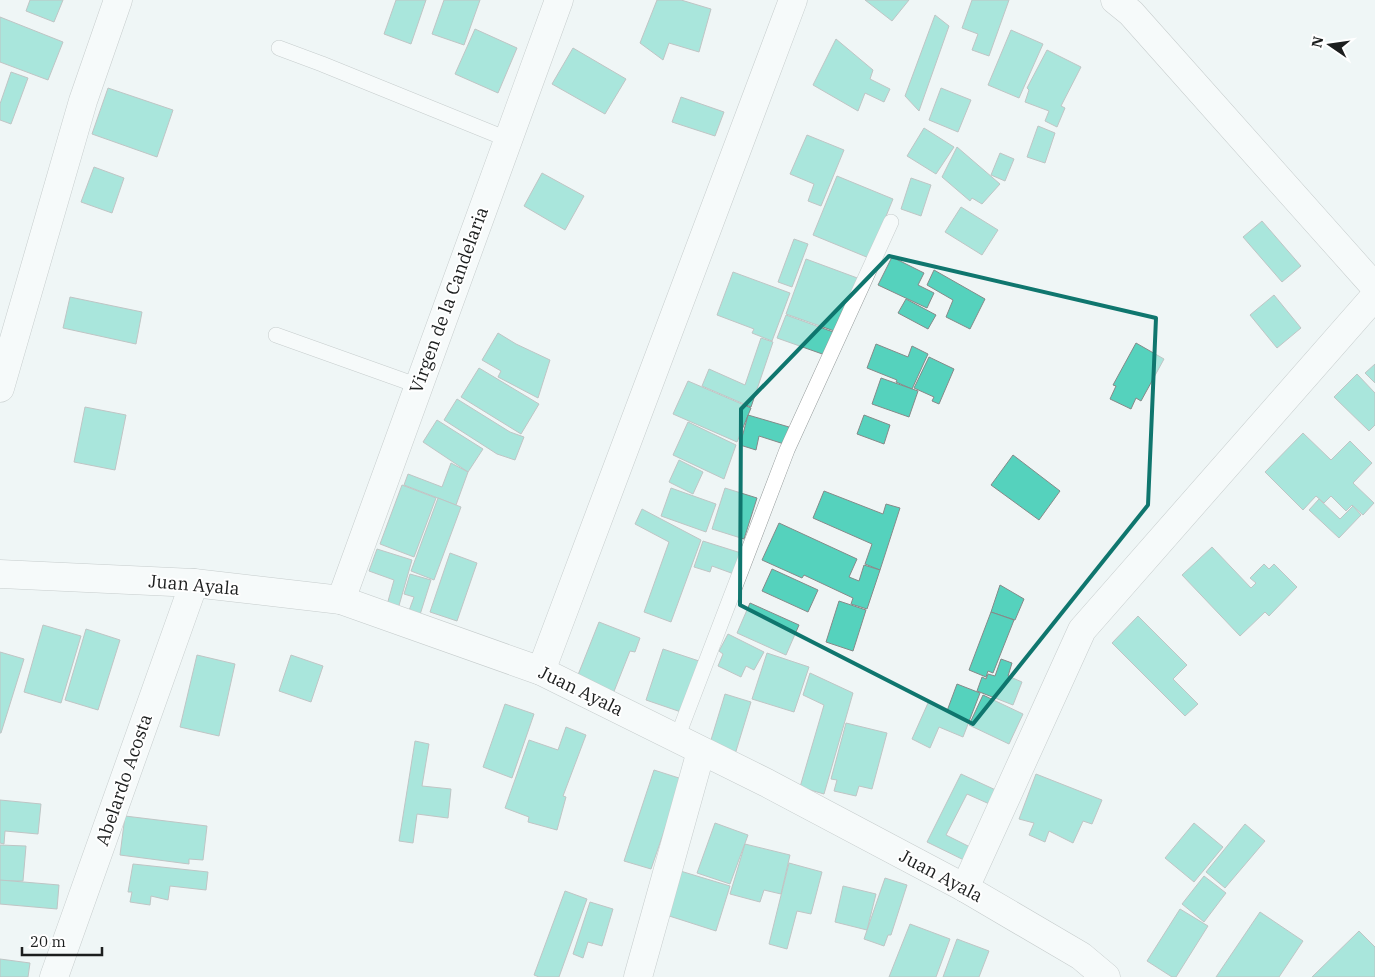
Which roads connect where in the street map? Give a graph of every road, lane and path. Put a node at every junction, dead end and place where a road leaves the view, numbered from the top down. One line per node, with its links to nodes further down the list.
1 (118, 0): 12 (street)
2 (559, 0): 6 (street, Virgen de la Candelaria)
3 (793, 0): 16 (street)
4 (1115, 0): 8 (street)
5 (279, 48): 6 (lane)
6 (507, 139): 11 (street, Virgen de la Candelaria)
7 (891, 222): 17 (lane)
8 (1375, 287)
9 (1375, 296): 19 (street)
10 (276, 335): 11 (lane)
11 (419, 386): 15 (street, Virgen de la Candelaria)
12 (0, 388)
13 (0, 574): 14 (street, Juan Ayala)
14 (194, 583): 15 (street, Juan Ayala); 20 (street, Abelardo Acosta)
15 (341, 600): 16 (street, Juan Ayala)
16 (542, 671): 17 (street, Juan Ayala)
17 (677, 738): 18 (street, Juan Ayala)
18 (701, 750): 19 (street, Juan Ayala); 21 (street)
19 (964, 888): 22 (street, Juan Ayala)
20 (54, 977)
21 (638, 977)
22 (1106, 977)

